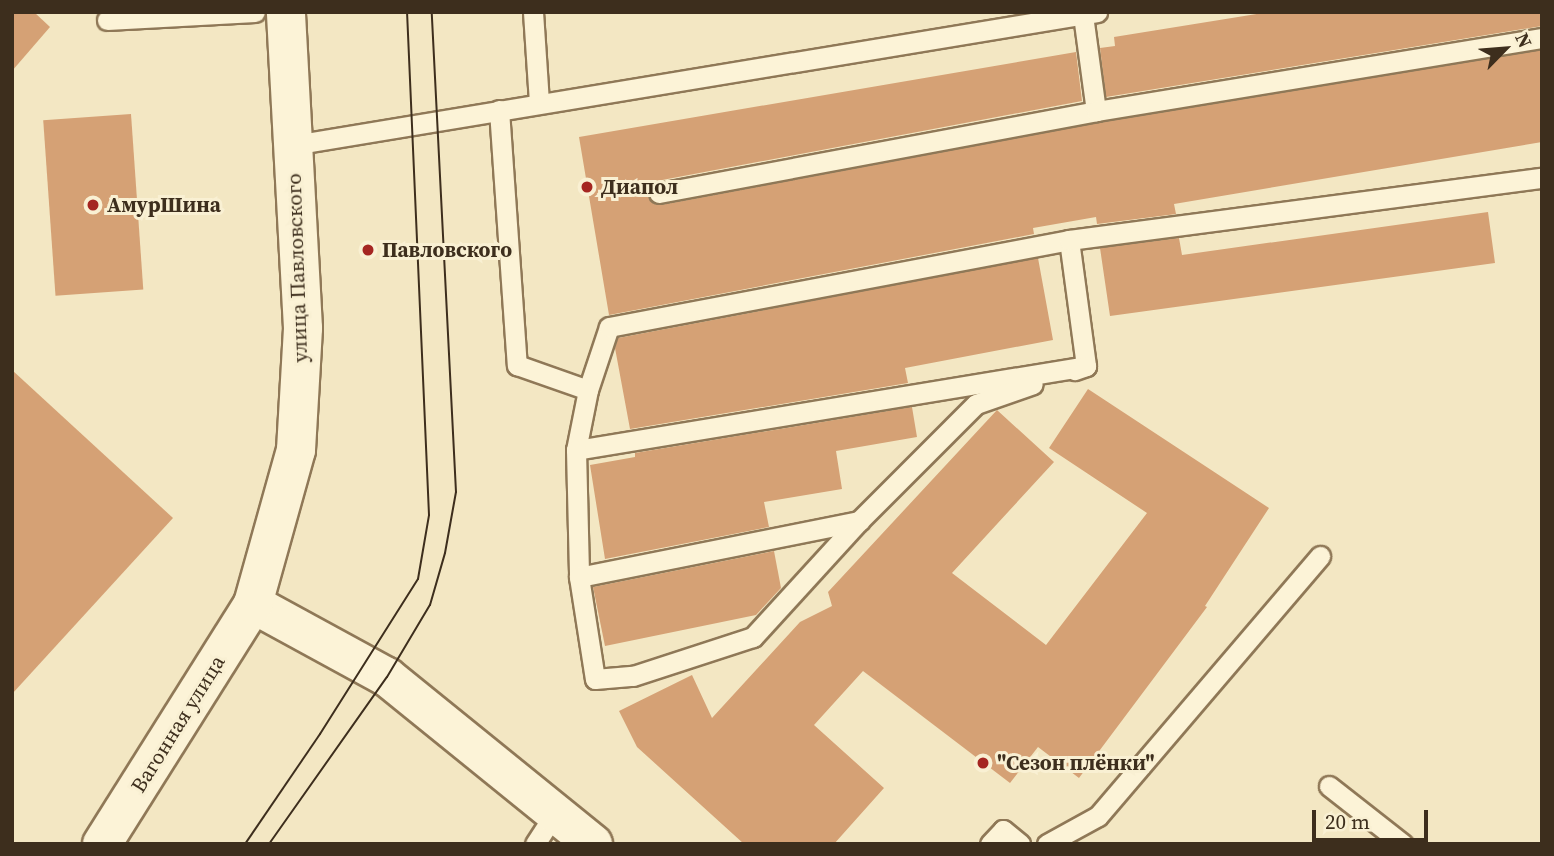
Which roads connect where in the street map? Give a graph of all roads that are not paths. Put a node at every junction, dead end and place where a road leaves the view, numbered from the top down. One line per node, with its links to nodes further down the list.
1 (255, 12): 5 (lane)
2 (286, 12): 10 (street, улица Павловского)
3 (533, 12): 7 (lane)
4 (1090, 13): 7 (lane); 9 (lane)
5 (107, 20)
6 (1542, 38): 9 (lane)
7 (539, 103): 8 (lane)
8 (499, 110): 10 (lane); 15 (lane)
9 (1096, 111): 12 (lane)
10 (293, 145): 20 (street, улица Павловского)
11 (1542, 178): 13 (lane)
12 (659, 193)
13 (1069, 240): 14 (lane); 15 (lane)
14 (1086, 366): 16 (lane); 17 (lane)
15 (588, 390): 16 (lane)
16 (576, 450): 19 (lane)
17 (859, 521): 19 (lane); 19 (lane)
18 (1320, 556): 28 (lane)
19 (579, 577)
20 (253, 604): 22 (street); 23 (street, Вагонная улица)
21 (1329, 786): 29 (lane)
22 (556, 812): 24 (lane); 25 (street)
23 (102, 844)
24 (535, 844)
25 (593, 844)
26 (990, 844): 27 (lane)
27 (1020, 844)
28 (1047, 844)
29 (1403, 844)

